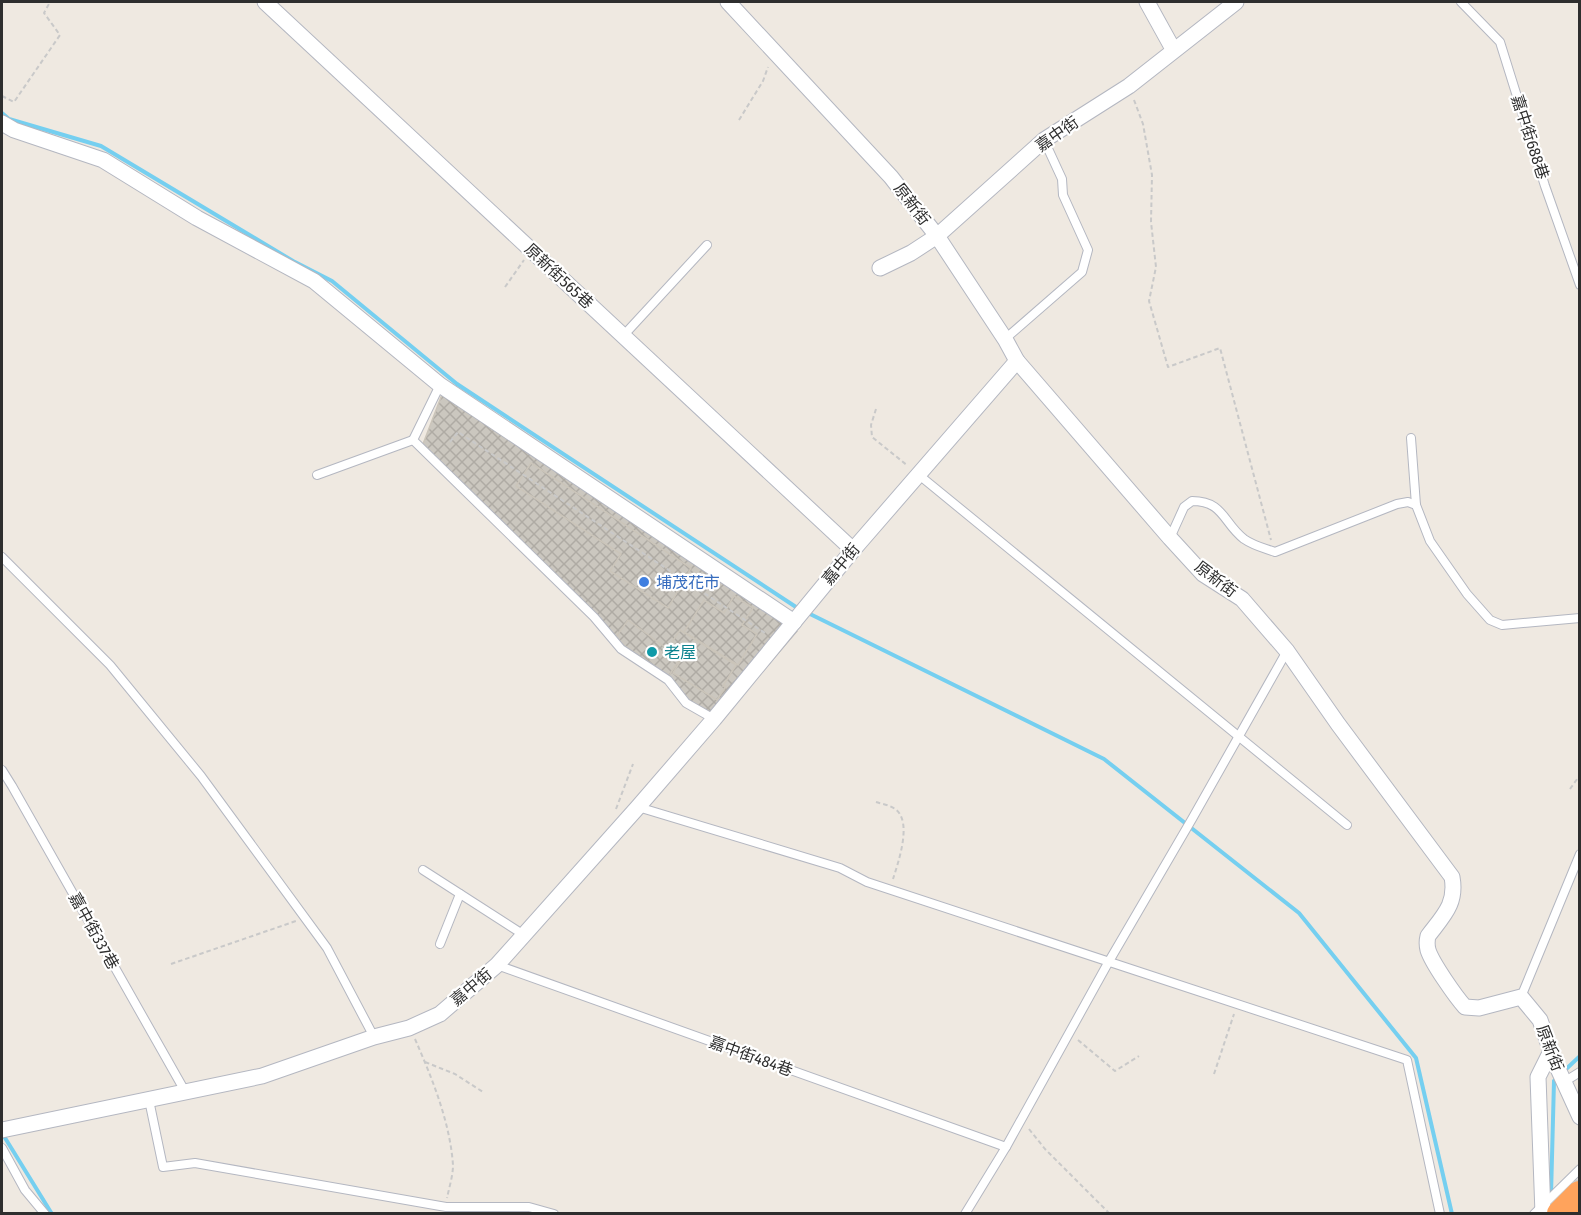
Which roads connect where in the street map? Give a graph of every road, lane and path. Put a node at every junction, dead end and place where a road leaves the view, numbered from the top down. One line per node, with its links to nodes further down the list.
1 (50, 2): 10 (path)
2 (265, 2): 16 (street, 原新街565巷)
3 (728, 2): 8 (street, 原新街)
4 (1147, 2): 7 (street)
5 (1236, 2): 7 (street, 嘉中街)
6 (1461, 2): 18 (lane, 嘉中街688巷)
7 (1173, 49): 9 (street, 嘉中街)
8 (773, 50): 11 (path); 14 (street, 原新街)
9 (1129, 86): 13 (street, 嘉中街); 33 (path)
10 (2, 96)
11 (740, 120)
12 (2, 123): 23 (street)
13 (1044, 140): 14 (street, 嘉中街); 21 (lane)
14 (937, 236): 17 (street, 嘉中街); 21 (street, 原新街)
15 (707, 245): 20 (lane)
16 (531, 250): 19 (path); 20 (street, 原新街565巷)
17 (880, 268)
18 (1580, 285)
19 (505, 287)
20 (623, 336): 32 (street, 原新街565巷)
21 (1005, 339): 22 (street, 原新街)
22 (1017, 361): 29 (street, 嘉中街); 31 (street, 原新街)
23 (440, 385): 26 (lane); 35 (street)
24 (876, 409): 29 (path)
25 (1411, 438): 30 (lane)
26 (413, 440): 28 (lane); 39 (lane)
27 (450, 442): 37 (path)
28 (317, 475)
29 (919, 475): 32 (street, 嘉中街); 40 (lane)
30 (1416, 505): 33 (lane); 36 (lane)
31 (1170, 538): 33 (lane); 38 (street, 原新街)
32 (853, 549): 35 (street, 嘉中街)
33 (1275, 552)
34 (2, 556): 53 (lane)
35 (800, 614): 37 (street, 嘉中街)
36 (1580, 618)
37 (777, 642): 39 (street, 嘉中街)
38 (1287, 651): 40 (lane); 59 (street, 原新街)
39 (714, 719): 46 (street, 嘉中街)
40 (1239, 736): 48 (lane); 56 (lane)
41 (633, 764): 47 (path)
42 (2, 770): 71 (lane, 嘉中街337巷)
43 (1580, 775): 44 (path)
44 (1570, 789)
45 (876, 802): 51 (path)
46 (638, 807): 51 (lane); 54 (street, 嘉中街)
47 (614, 814)
48 (1347, 825)
49 (1580, 854): 59 (lane)
50 (423, 870): 52 (lane)
51 (890, 890): 56 (lane)
52 (460, 894): 54 (lane); 55 (lane)
53 (305, 918): 57 (path); 63 (lane)
54 (524, 935): 58 (street, 嘉中街)
55 (440, 944)
56 (1108, 963): 60 (lane); 62 (lane)
57 (171, 964)
58 (497, 965): 61 (street, 嘉中街); 76 (lane, 嘉中街484巷)
59 (1521, 997): 64 (street, 原新街)
60 (1237, 1005): 68 (path); 85 (lane)
61 (410, 1028): 63 (street, 嘉中街); 66 (path)
62 (1069, 1032): 65 (path); 74 (lane)
63 (374, 1037): 71 (street, 嘉中街)
64 (1552, 1055): 69 (street, 原新街); 79 (street)
65 (1139, 1056)
66 (425, 1062): 70 (path); 80 (path)
67 (1580, 1072): 69 (lane)
68 (1214, 1074)
69 (1564, 1082): 73 (street, 原新街)
70 (483, 1092)
71 (186, 1093): 72 (street, 嘉中街)
72 (149, 1100): 75 (street, 嘉中街); 80 (lane)
73 (1580, 1117)
74 (1021, 1119): 76 (lane); 84 (path)
75 (2, 1130)
76 (1006, 1147): 83 (lane)
77 (2, 1148): 81 (lane)
78 (1580, 1169): 79 (lane)
79 (1552, 1205)
80 (446, 1207): 82 (lane)
81 (45, 1214)
82 (554, 1214)
83 (965, 1214)
84 (1110, 1214)
85 (1440, 1214)

